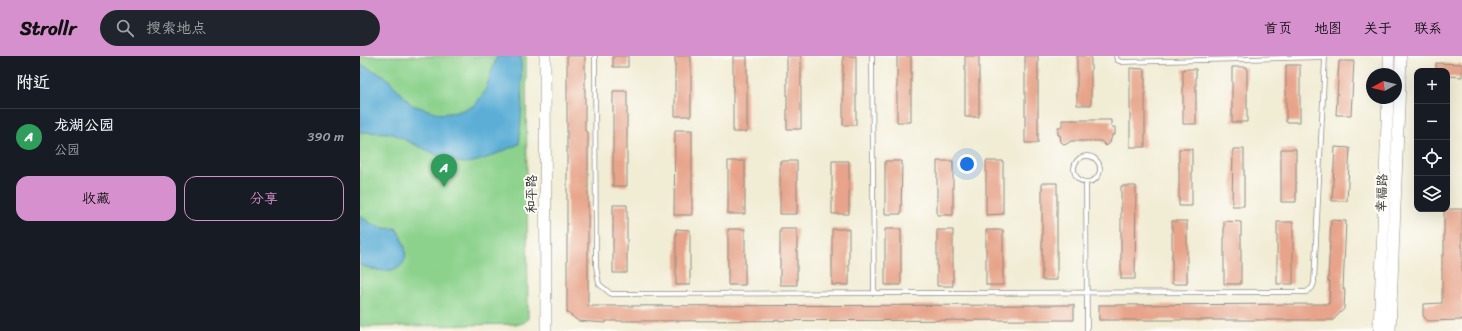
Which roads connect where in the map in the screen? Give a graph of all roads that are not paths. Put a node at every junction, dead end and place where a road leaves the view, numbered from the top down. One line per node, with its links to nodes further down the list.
1 (545, 56): 12 (street, 和平路)
2 (595, 56): 11 (lane)
3 (872, 56): 11 (lane)
4 (1116, 56): 10 (lane)
5 (1389, 56): 7 (street)
6 (1401, 56): 15 (street, 幸福路)
7 (1389, 68)
8 (1388, 104): 14 (street, 幸福路)
9 (1086, 182): 9 (lane); 10 (lane)
10 (1087, 292): 11 (lane); 13 (lane)
11 (874, 293)
12 (546, 331)
13 (1088, 331)
14 (1379, 331)
15 (1390, 331)

